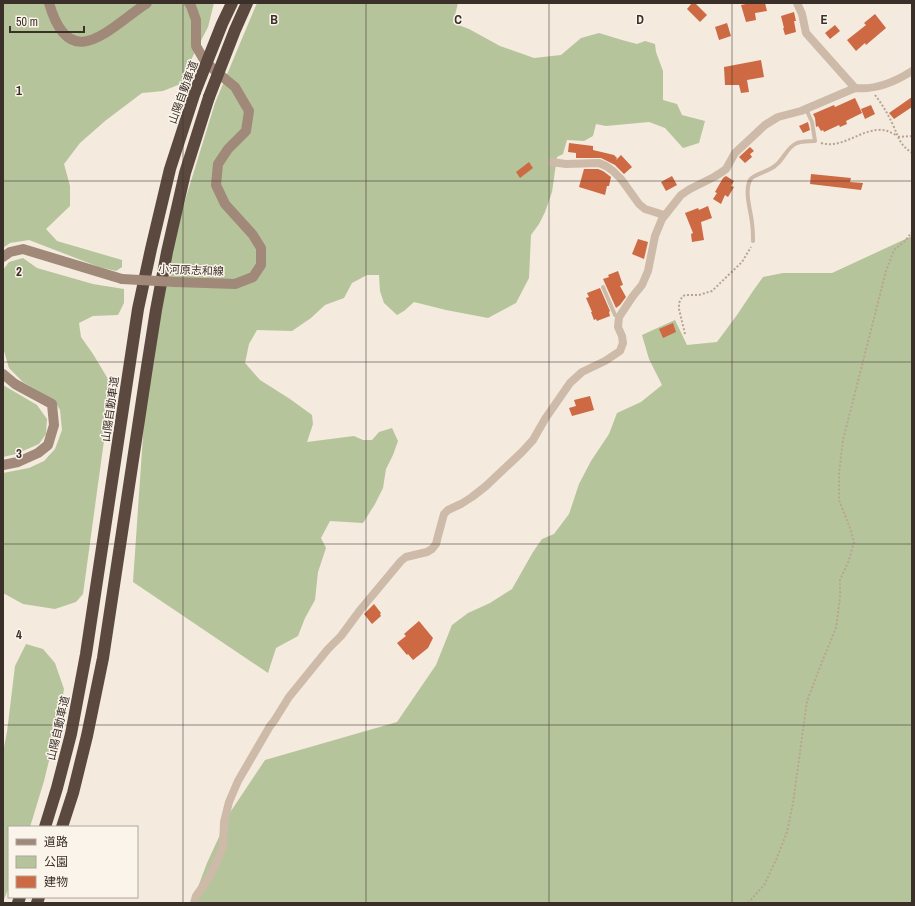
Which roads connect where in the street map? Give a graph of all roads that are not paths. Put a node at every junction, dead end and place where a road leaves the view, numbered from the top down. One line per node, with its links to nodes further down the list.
1 (49, 3): 2 (main road)
2 (147, 3)
3 (189, 3): 13 (main road, 小河原志和線, bridge)
4 (232, 3): 18 (highway, 山陽自動車道, bridge)
5 (247, 3): 19 (highway, bridge)
6 (797, 3): 8 (street)
7 (912, 71): 8 (street)
8 (855, 88): 9 (street)
9 (806, 109): 11 (street); 12 (lane)
10 (551, 162): 11 (street)
11 (664, 216): 15 (street)
12 (753, 241)
13 (3, 258)
14 (603, 287): 15 (lane)
15 (620, 317): 20 (street)
16 (3, 374): 17 (main road)
17 (3, 465)
18 (45, 826)
19 (62, 826)
20 (194, 903)

